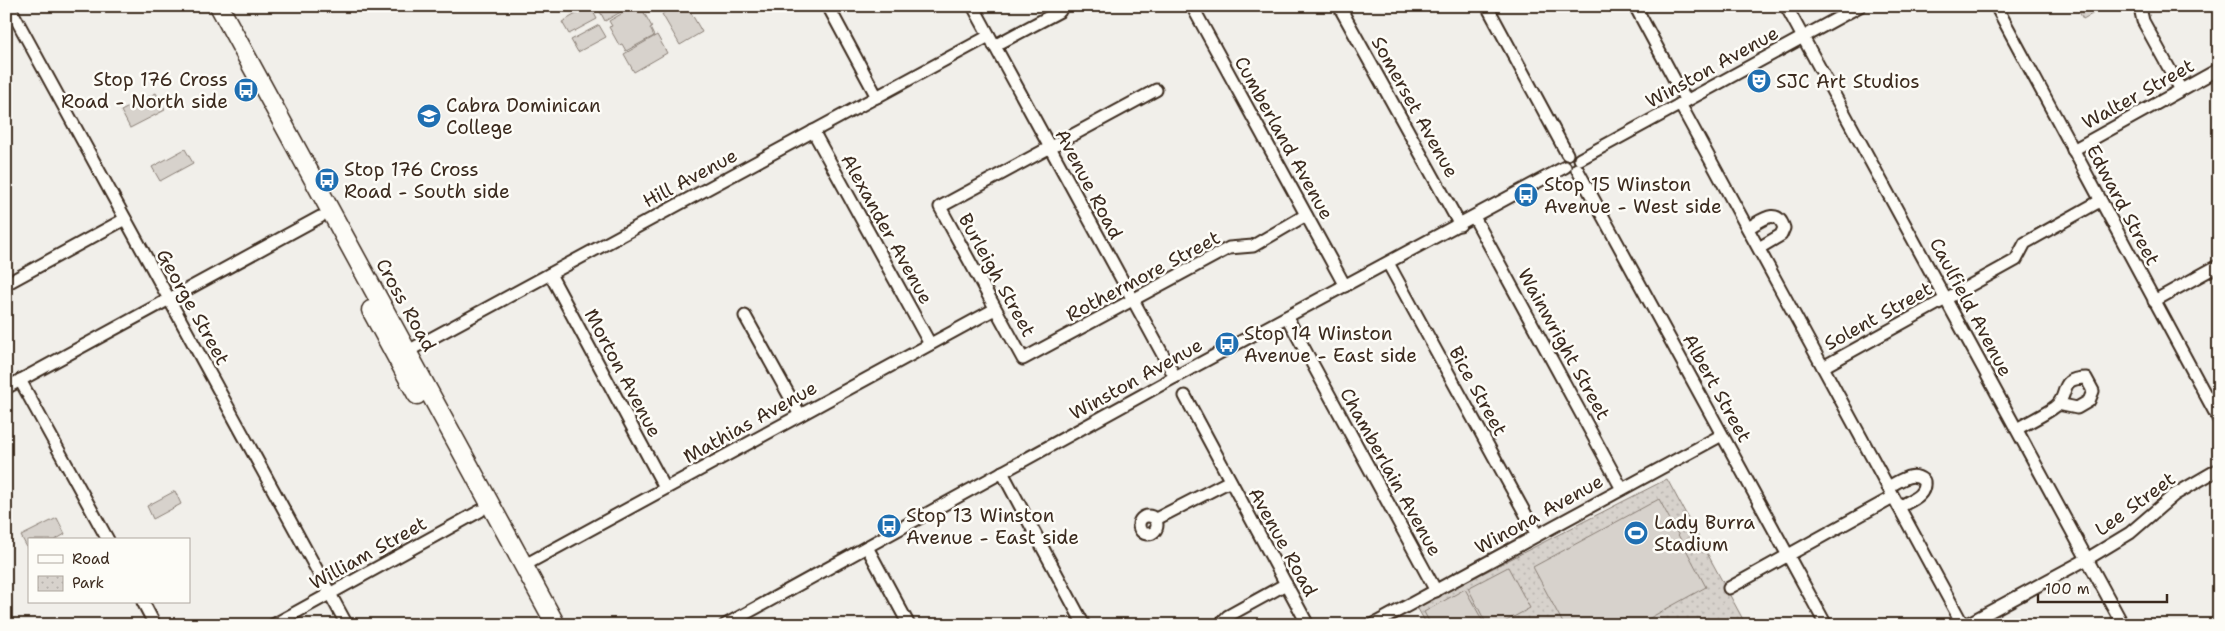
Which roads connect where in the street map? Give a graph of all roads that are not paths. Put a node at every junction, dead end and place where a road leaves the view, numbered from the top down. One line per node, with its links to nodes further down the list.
1 (206, 6): 29 (highway, Cross Road)
2 (219, 6): 29 (highway, Cross Road)
3 (828, 6): 20 (street)
4 (973, 6): 16 (street, Avenue Road)
5 (1057, 6): 16 (street, Hill Avenue)
6 (1192, 6): 30 (street, Cumberland Avenue)
7 (1339, 6): 33 (street, Somerset Avenue)
8 (1486, 6): 25 (street)
9 (1635, 6): 21 (street)
10 (1786, 6): 15 (street, Caulfield Avenue)
11 (1860, 6): 15 (street, Winston Avenue)
12 (1996, 6): 24 (street, Edward Street)
13 (2142, 6): 19 (street)
14 (8, 7): 32 (street, George Street)
15 (1803, 37): 21 (street, Winston Avenue); 41 (street, Caulfield Avenue)
16 (992, 41): 20 (street, Hill Avenue); 23 (street, Avenue Road)
17 (2219, 69): 19 (street, Walter Street)
18 (1156, 90): 23 (street)
19 (2181, 90): 24 (street, Walter Street)
20 (877, 97): 22 (street, Hill Avenue)
21 (1683, 103): 26 (street, Winston Avenue); 34 (street)
22 (813, 131): 38 (street, Hill Avenue); 48 (street, Alexander Avenue)
23 (1050, 148): 43 (street, Avenue Road); 45 (street, Burleigh Street)
24 (2073, 150): 28 (street, Edward Street)
25 (1567, 154): 26 (street); 27 (street)
26 (1579, 164): 27 (street); 60 (street, Albert Street)
27 (1565, 167): 31 (street, Winston Avenue)
28 (2100, 201): 41 (street, Solent Street); 44 (street, Edward Street)
29 (326, 214): 42 (street); 49 (highway, Cross Road)
30 (1306, 216): 40 (street, Cumberland Avenue); 43 (street, Rothermore Street)
31 (1474, 217): 33 (street, Winston Avenue); 65 (street, Wainwright Street)
32 (125, 219): 39 (street); 42 (street, George Street)
33 (1460, 225): 36 (street, Winston Avenue)
34 (1748, 228): 35 (street); 35 (street)
35 (1759, 248): 51 (street)
36 (1388, 263): 40 (street, Winston Avenue); 69 (street, Bice Street)
37 (2219, 265): 44 (street)
38 (550, 274): 49 (street, Hill Avenue); 64 (street, Morton Avenue)
39 (6, 284)
40 (1345, 286): 47 (street, Winston Avenue)
41 (1947, 298): 51 (street, Solent Street); 59 (street, Caulfield Avenue)
42 (169, 299): 53 (street); 78 (street, George Street)
43 (1132, 300): 50 (street, Rothermore Street); 52 (street, Avenue Road)
44 (2154, 300): 58 (street, Edward Street)
45 (995, 309): 48 (street, Mathias Avenue); 50 (street, Burleigh Street)
46 (745, 316): 57 (street)
47 (1287, 317): 52 (street, Winston Avenue); 77 (street, Chamberlain Avenue)
48 (930, 344): 57 (street, Mathias Avenue)
49 (402, 354): 67 (highway, Cross Road)
50 (1023, 359)
51 (1823, 367): 66 (street)
52 (1175, 378): 62 (street, Winston Avenue)
53 (20, 380): 54 (street); 70 (street)
54 (6, 388)
55 (1185, 396): 63 (street, Avenue Road)
56 (2058, 404): 59 (street)
57 (800, 415): 64 (street, Mathias Avenue)
58 (2219, 420)
59 (2017, 429): 73 (street, Caulfield Avenue)
60 (1722, 435): 65 (street, Winona Avenue); 72 (street, Albert Street)
61 (2219, 469): 73 (street, Lee Street)
62 (1002, 472): 71 (street, Winston Avenue); 87 (street)
63 (1230, 481): 68 (street); 75 (street, Avenue Road)
64 (665, 488): 74 (street, Mathias Avenue)
65 (1622, 489): 69 (street, Winona Avenue)
66 (1893, 497): 72 (street); 92 (street)
67 (486, 509): 74 (highway, Cross Road); 78 (street, William Street)
68 (1156, 520)
69 (1537, 535): 77 (street, Winona Avenue)
70 (107, 538)
71 (866, 547): 80 (street, Winston Avenue); 86 (street)
72 (1788, 555): 76 (street); 91 (street, Albert Street)
73 (2087, 560): 92 (street, Lee Street); 93 (street, Caulfield Avenue)
74 (518, 568): 84 (highway, Cross Road); 85 (highway, Cross Road)
75 (1286, 584): 88 (street); 89 (street, Avenue Road)
76 (1729, 588)
77 (1436, 591): 90 (street, Winona Avenue)
78 (330, 594): 82 (street, William Street); 83 (street, George Street)
79 (144, 604): 81 (street)
80 (729, 624)
81 (155, 625)
82 (273, 625)
83 (347, 625)
84 (542, 625)
85 (556, 625)
86 (909, 625)
87 (1084, 625)
88 (1219, 625)
89 (1308, 625)
90 (1372, 625)
91 (1826, 625)
92 (1964, 625)
93 (2123, 625)

